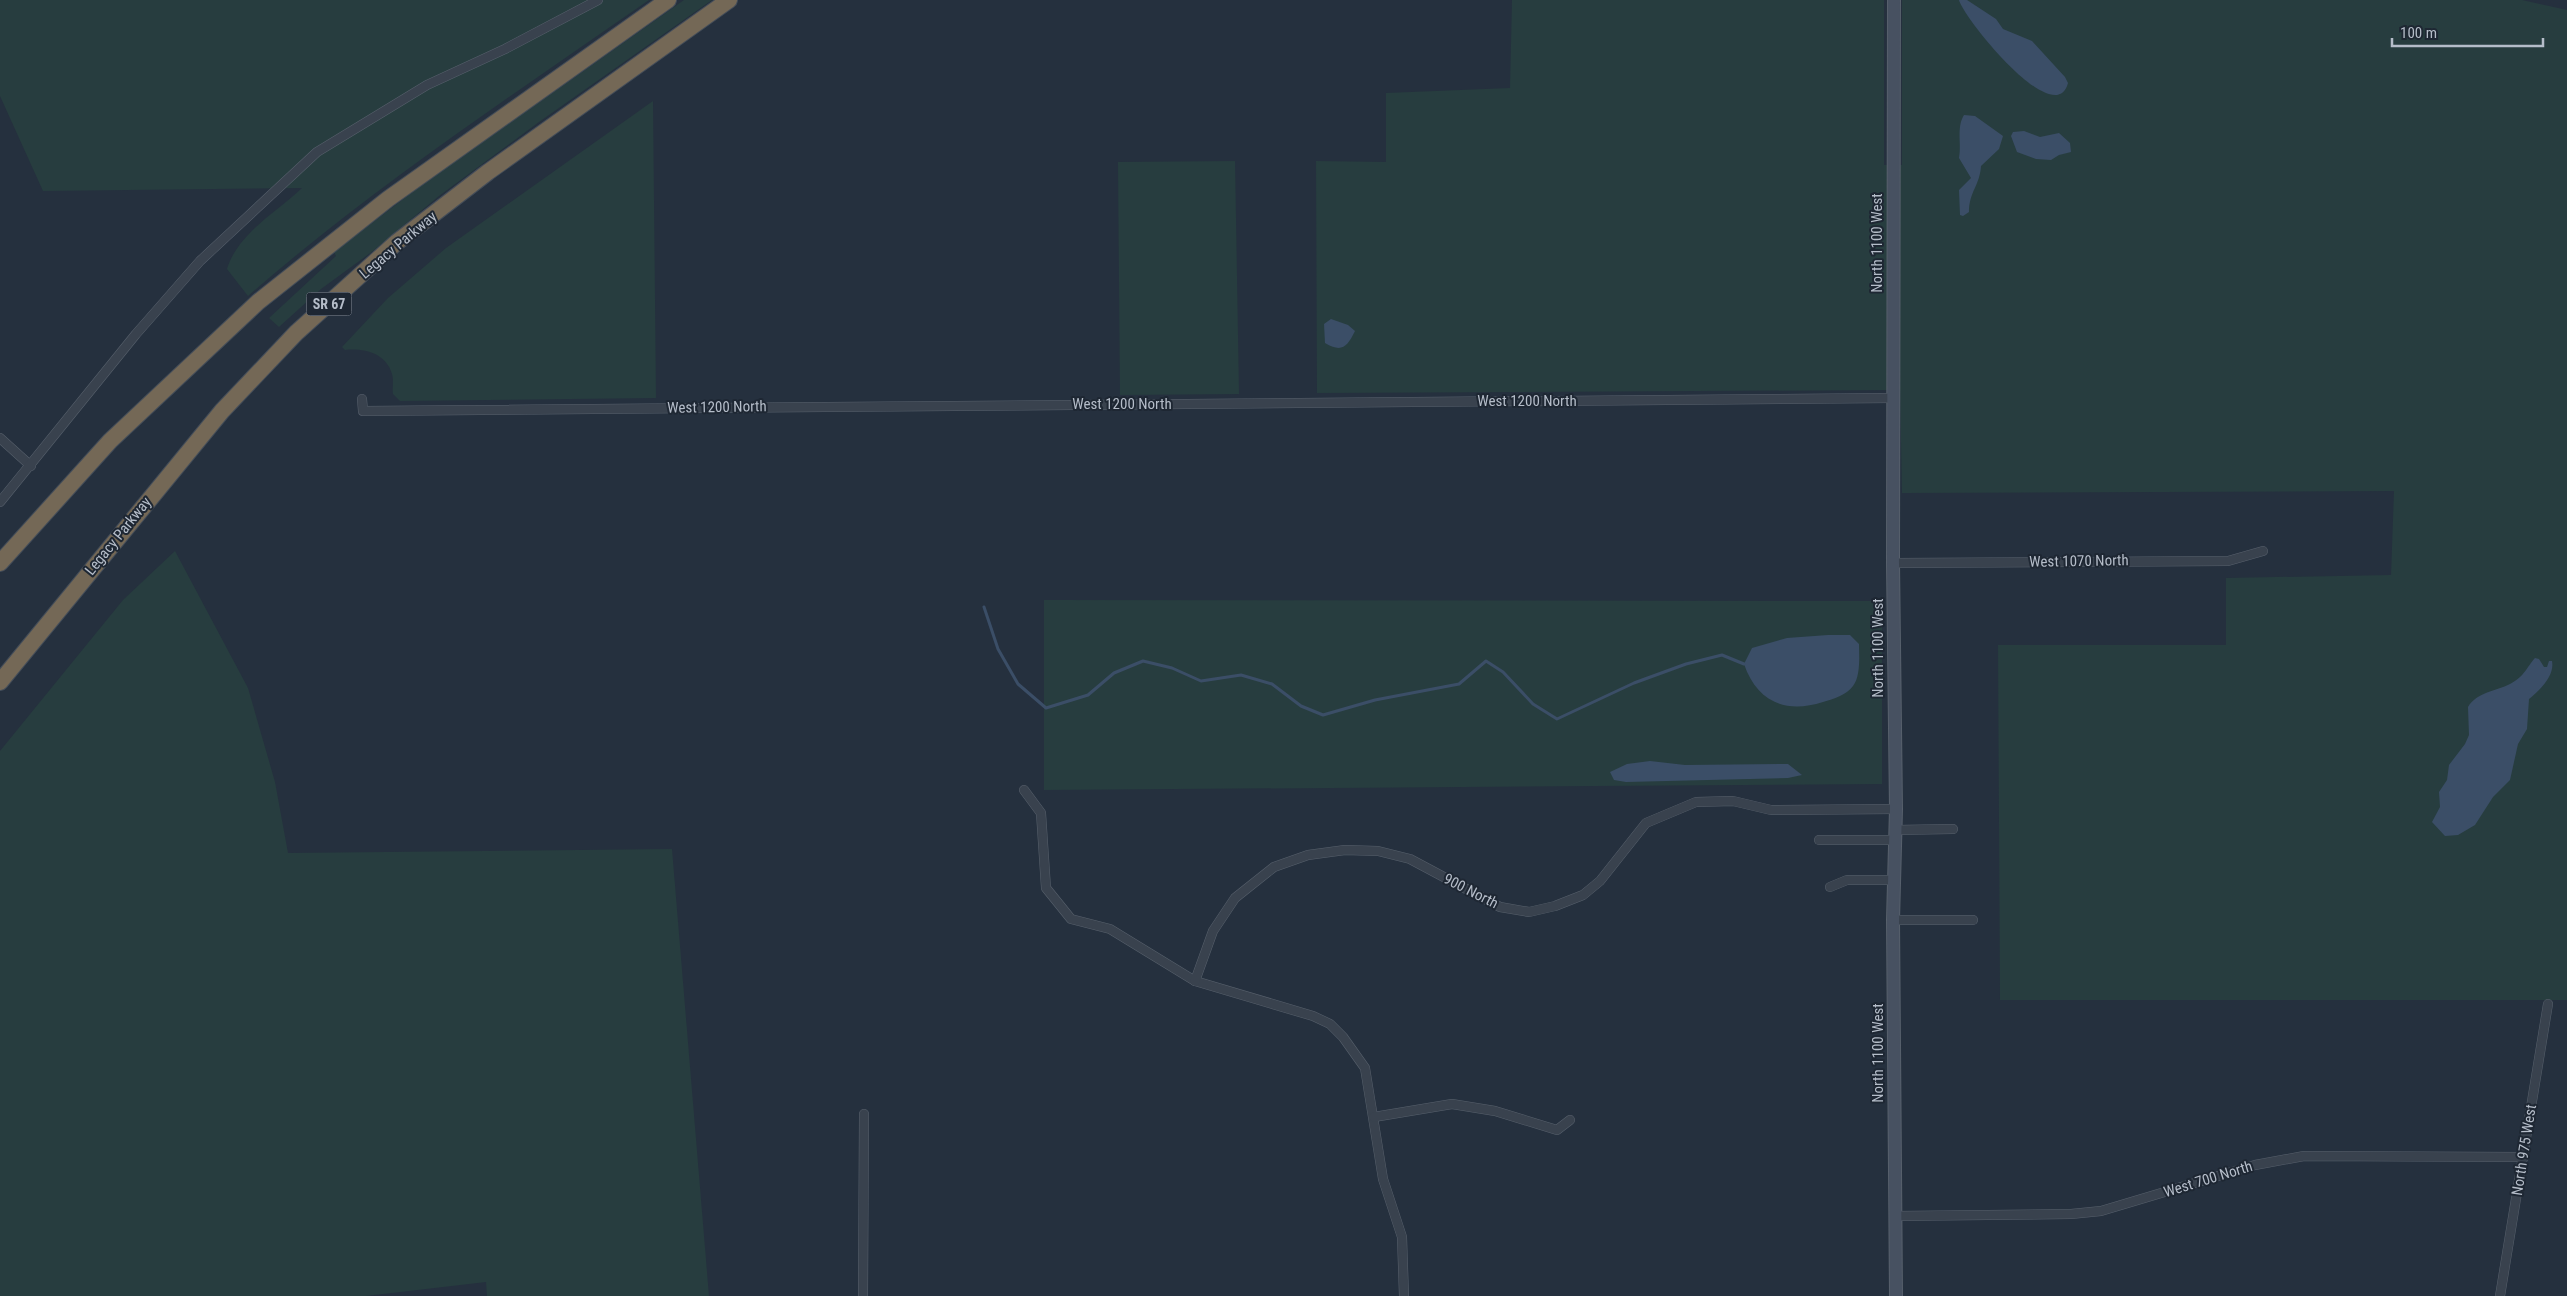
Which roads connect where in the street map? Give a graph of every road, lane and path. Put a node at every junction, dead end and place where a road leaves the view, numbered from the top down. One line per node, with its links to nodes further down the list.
1 (598, 0): 8 (street)
2 (668, 0): 11 (highway)
3 (729, 0): 13 (highway, Legacy Parkway / SR 67)
4 (1894, 0): 6 (street, North 1100 West)
5 (362, 398): 6 (street, West 1200 North)
6 (1893, 398): 12 (street, North 1100 West)
7 (0, 438): 8 (street)
8 (31, 466): 9 (street)
9 (0, 502)
10 (2263, 551): 12 (street, West 1070 North)
11 (0, 563)
12 (1893, 563): 15 (street, North 1100 West)
13 (0, 682)
14 (1024, 790): 23 (street)
15 (1896, 809): 17 (street, North 1100 West); 23 (street, 900 North)
16 (1953, 829): 17 (street)
17 (1895, 835): 18 (street); 19 (street, North 1100 West)
18 (1819, 840)
19 (1894, 880): 20 (street); 21 (street, North 1100 West)
20 (1830, 887)
21 (1893, 920): 22 (street); 29 (street, North 1100 West)
22 (1973, 920)
23 (1195, 981): 26 (street)
24 (2548, 1004): 28 (street, North 975 West)
25 (864, 1114): 30 (street)
26 (1374, 1117): 27 (street); 31 (street)
27 (1570, 1120)
28 (2524, 1157): 29 (street, West 700 North); 33 (street, North 975 West)
29 (1895, 1216): 32 (street, North 1100 West)
30 (863, 1296)
31 (1404, 1296)
32 (1896, 1296)
33 (2500, 1296)

